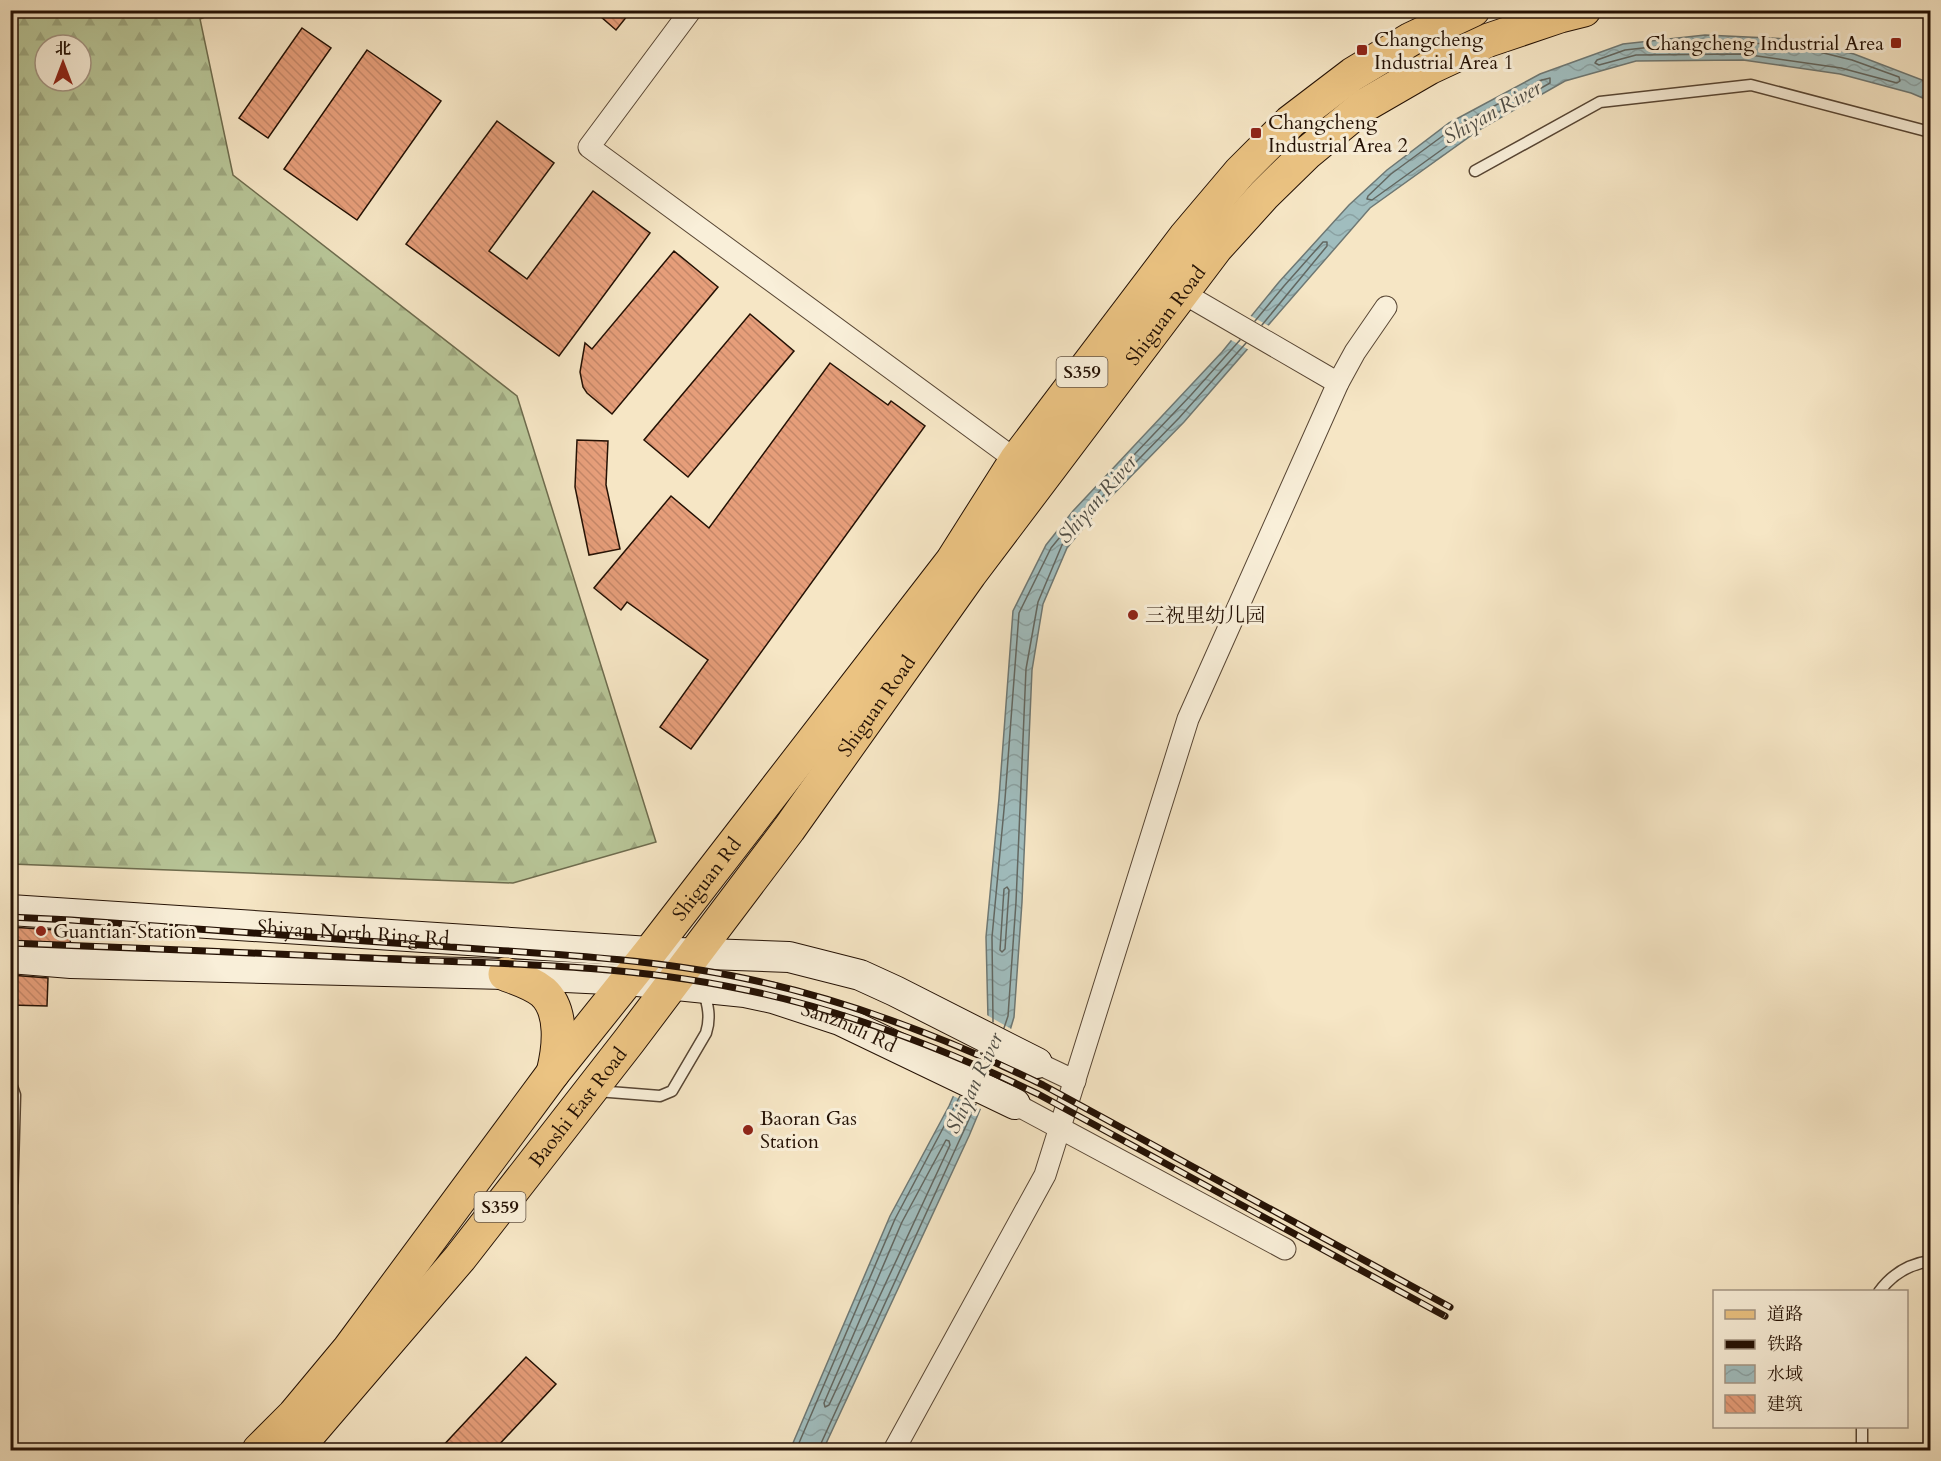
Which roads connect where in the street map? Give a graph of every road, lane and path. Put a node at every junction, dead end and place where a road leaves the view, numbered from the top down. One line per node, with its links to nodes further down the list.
1 (691, 10): 9 (street)
2 (1473, 10): 9 (main road, Shiguan Road / S359)
3 (1584, 10): 6 (main road, Shiguan Road)
4 (1930, 132): 5 (lane)
5 (1475, 171)
6 (1182, 293): 8 (street); 10 (main road, Shiguan Road)
7 (1386, 307): 8 (street)
8 (1338, 383): 19 (street)
9 (1016, 460): 12 (main road, Shiguan Rd / S359)
10 (789, 829): 14 (main road, Shiguan Rd / S359)
11 (10, 910): 12 (main road, Shiyan North Ring Rd)
12 (650, 952): 14 (main road, Shiyan North Ring Rd); 16 (main road, Baoshi East Road / S359)
13 (10, 958): 15 (main road, Shiyan North Ring Rd)
14 (694, 973): 16 (main road, Shiyan North Ring Rd); 17 (main road); 21 (main road, Baoshi East Road / S359); 21 (lane); 22 (main road, Sanzhuli Rd)
15 (505, 974): 16 (main road, Shiyan North Ring Rd); 18 (main road)
16 (628, 980): 18 (main road, Baoshi East Road / S359)
17 (1029, 1059): 19 (street)
18 (554, 1073): 29 (main road, Baoshi East Road / S359)
19 (1075, 1081): 23 (street)
20 (10, 1082): 24 (lane)
21 (591, 1090): 30 (main road, Baoshi East Road / S359)
22 (1009, 1101): 23 (street)
23 (1060, 1128): 25 (street); 31 (street)
24 (12, 1203)
25 (1285, 1249)
26 (1930, 1261): 27 (lane)
27 (1881, 1290)
28 (1862, 1428): 32 (lane)
29 (259, 1450)
30 (293, 1450)
31 (894, 1450)
32 (1862, 1450)

